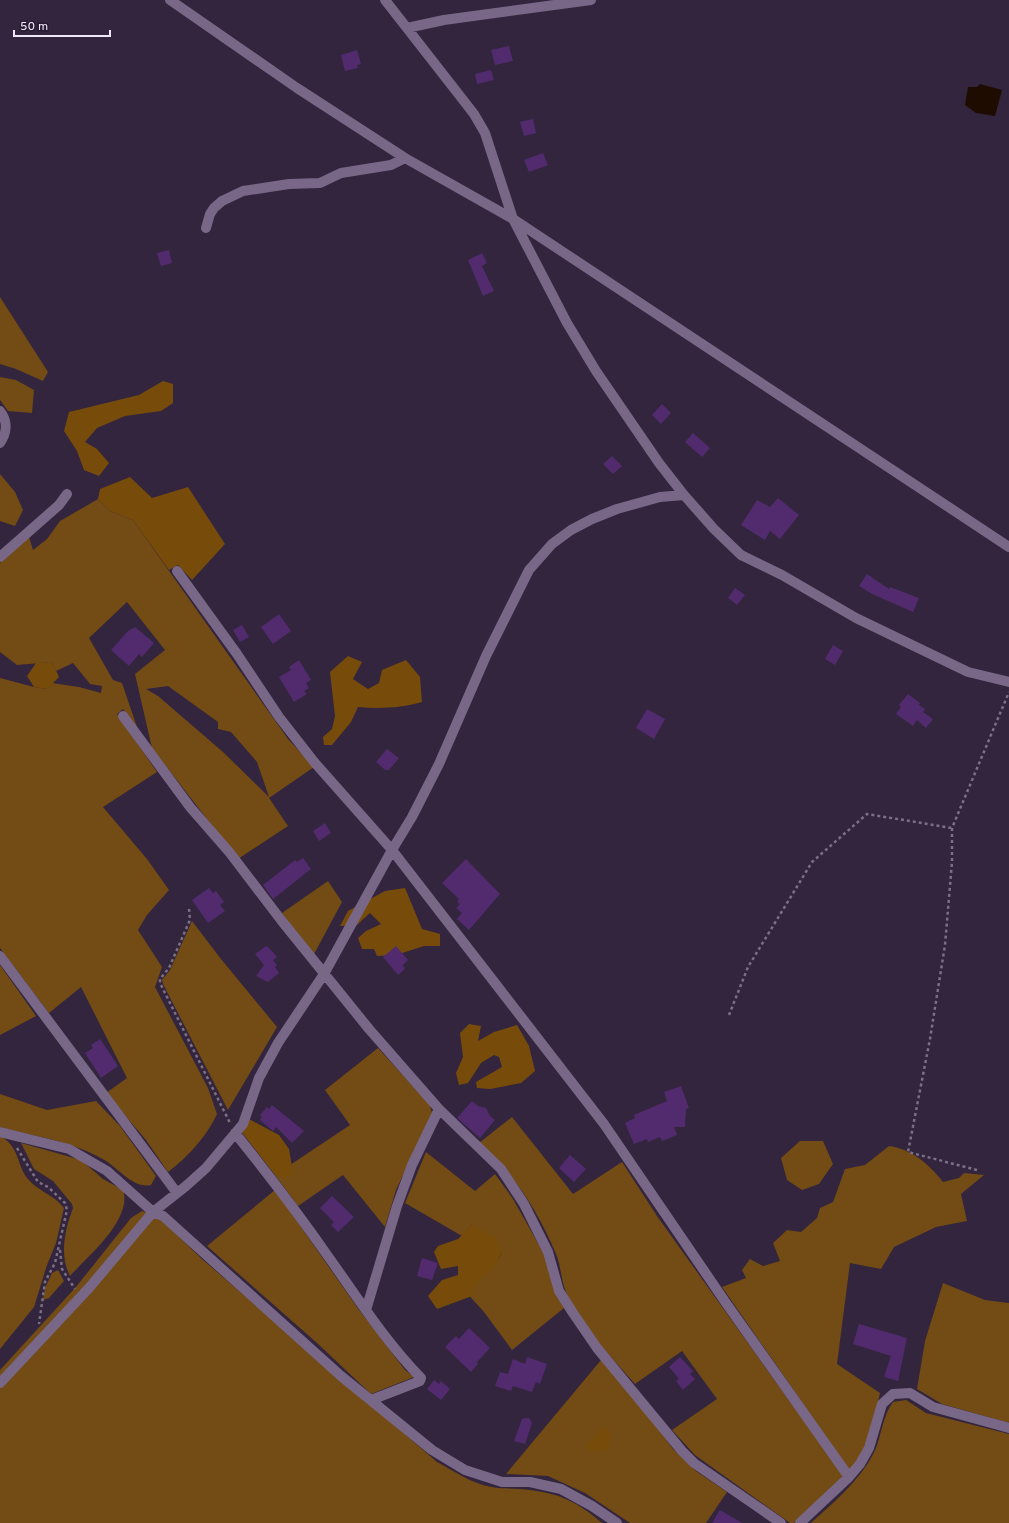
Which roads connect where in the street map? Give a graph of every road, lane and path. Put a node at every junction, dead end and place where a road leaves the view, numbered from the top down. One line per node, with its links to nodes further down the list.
1 (170, 0): 5 (street)
2 (385, 0): 4 (street)
3 (591, 0): 4 (street)
4 (407, 28): 6 (street)
5 (405, 158): 6 (street); 7 (street)
6 (513, 219): 11 (street); 12 (street)
7 (206, 228)
8 (0, 411): 9 (street)
9 (0, 443)
10 (67, 494): 13 (street)
11 (684, 495): 15 (street); 19 (street)
12 (1009, 548)
13 (0, 557)
14 (177, 571): 19 (street)
15 (1009, 682)
16 (1009, 691): 18 (path)
17 (123, 716): 22 (street)
18 (952, 828): 23 (path); 27 (path)
19 (392, 850): 22 (street); 37 (street)
20 (189, 909): 26 (path)
21 (0, 956): 28 (street)
22 (324, 974): 24 (street); 26 (street)
23 (729, 1015)
24 (439, 1109): 32 (street); 39 (street)
25 (3, 1132): 29 (street); 30 (path)
26 (235, 1133): 28 (street); 32 (street)
27 (977, 1170)
28 (177, 1193): 29 (street)
29 (154, 1212): 31 (street); 35 (street)
30 (60, 1247): 31 (path); 33 (path)
31 (80, 1298): 33 (street)
32 (366, 1310): 35 (street)
33 (38, 1343): 34 (street)
34 (0, 1383)
35 (371, 1400): 38 (street)
36 (1009, 1428): 37 (street)
37 (849, 1477): 40 (street)
38 (618, 1523)
39 (781, 1523)
40 (800, 1523)

